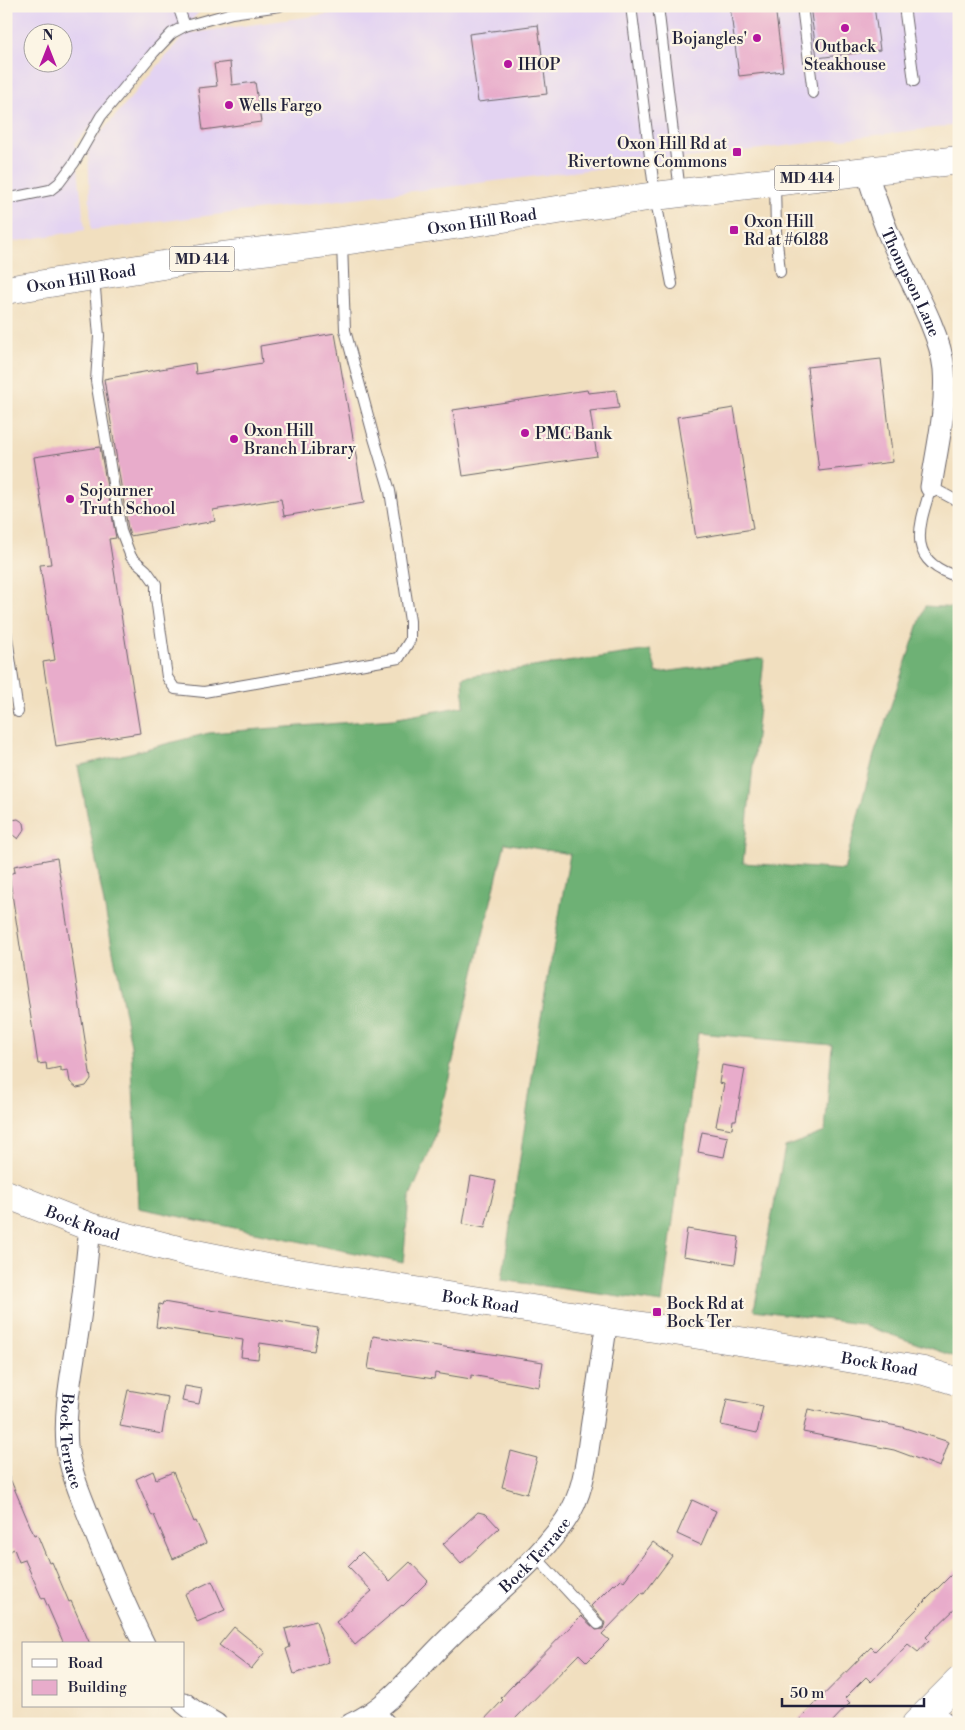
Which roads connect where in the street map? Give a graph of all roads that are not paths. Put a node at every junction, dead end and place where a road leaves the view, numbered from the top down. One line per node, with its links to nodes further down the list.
1 (178, 6): 7 (lane)
2 (280, 6): 7 (lane)
3 (631, 6): 13 (lane)
4 (658, 6): 13 (lane)
5 (802, 6): 9 (lane)
6 (904, 6): 8 (lane)
7 (185, 26): 14 (lane)
8 (914, 81)
9 (814, 93)
10 (959, 160): 11 (main road, Oxon Hill Road / MD 414)
11 (866, 170): 12 (main road, Oxon Hill Road / MD 414); 20 (street, Thompson Lane)
12 (775, 182): 13 (main road, Oxon Hill Road / MD 414); 16 (lane)
13 (667, 194): 15 (main road, Oxon Hill Road / MD 414); 18 (lane)
14 (6, 199)
15 (342, 241): 17 (main road, Oxon Hill Road / MD 414); 17 (lane)
16 (780, 272)
17 (94, 276): 19 (main road, Oxon Hill Road / MD 414)
18 (672, 284)
19 (6, 290)
20 (931, 487): 21 (lane); 22 (lane)
21 (959, 502)
22 (959, 576)
23 (6, 631): 24 (lane)
24 (18, 712)
25 (6, 1194): 26 (main road, Bock Road)
26 (90, 1227): 27 (main road, Bock Road); 31 (street, Bock Terrace)
27 (607, 1321): 28 (main road, Bock Road); 29 (street, Bock Terrace)
28 (959, 1382)
29 (535, 1556): 30 (lane); 34 (street, Bock Terrace)
30 (598, 1624)
31 (143, 1642)
32 (959, 1681): 35 (main road)
33 (185, 1705): 36 (street)
34 (385, 1716): 37 (street, Bock Terrace)
35 (934, 1718)
36 (216, 1724)
37 (351, 1724)

